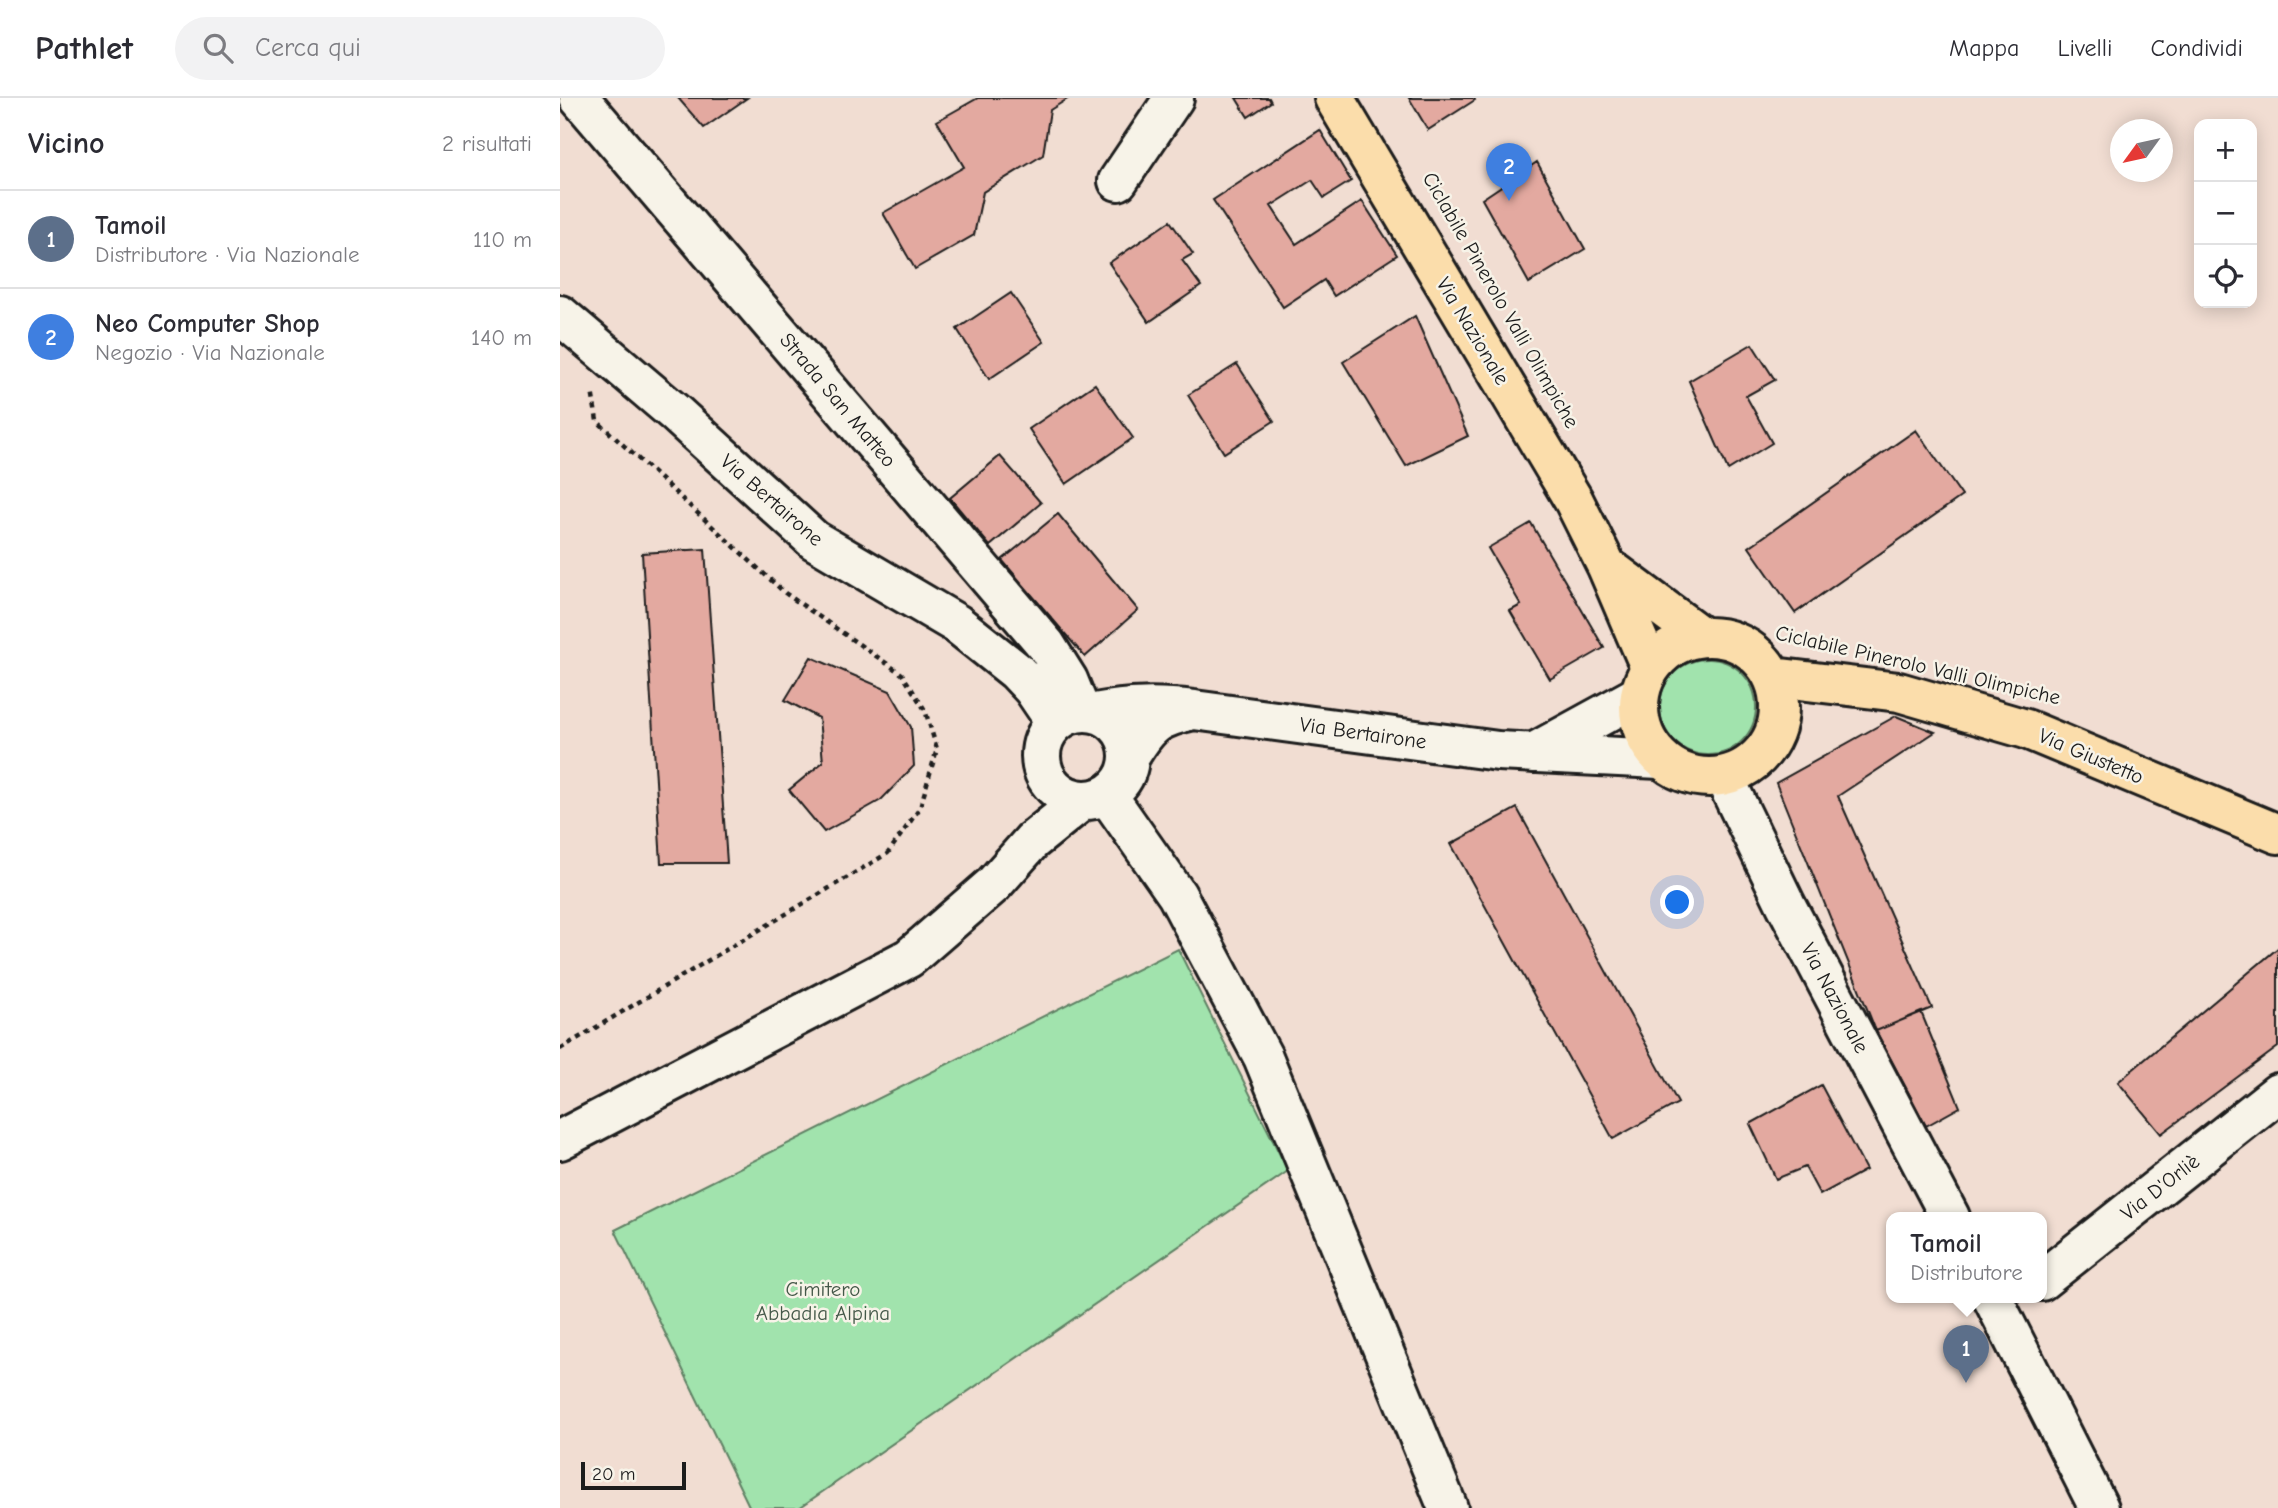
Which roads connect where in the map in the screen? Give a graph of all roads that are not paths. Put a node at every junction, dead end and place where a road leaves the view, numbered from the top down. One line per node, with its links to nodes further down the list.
1 (579, 98): 12 (street, Strada San Matteo)
2 (1174, 98): 4 (street)
3 (1334, 98): 6 (main road, Via Nazionale)
4 (1118, 181)
5 (571, 325): 12 (street, Via Bertairone)
6 (1607, 567): 7 (main road, Via Nazionale); 9 (main road, Via Nazionale)
7 (1717, 636): 8 (main road, Via Nazionale); 9 (main road, Via Nazionale)
8 (1772, 662): 10 (main road, Via Giustetto); 13 (main road)
9 (1644, 681): 14 (street, Via Bertairone); 16 (main road, Via Nazionale)
10 (1899, 692): 13 (main road, Via Giustetto); 19 (main road, Via Giustetto)
11 (1194, 710): 12 (street, Via Bertairone); 14 (street, Via Bertairone); 15 (street)
12 (1077, 716): 15 (street); 18 (street)
13 (1778, 722): 17 (main road)
14 (1533, 752): 16 (street, Via Bertairone)
15 (1129, 758): 18 (street)
16 (1660, 759): 17 (main road)
17 (1724, 776): 22 (street, Via Nazionale)
18 (1095, 797): 21 (street); 25 (street)
19 (2278, 834)
20 (2278, 1093): 23 (street, Via D'Orliè)
21 (560, 1140)
22 (1947, 1212)
23 (2047, 1276)
24 (2004, 1303): 26 (street)
25 (1448, 1508)
26 (2099, 1508)

